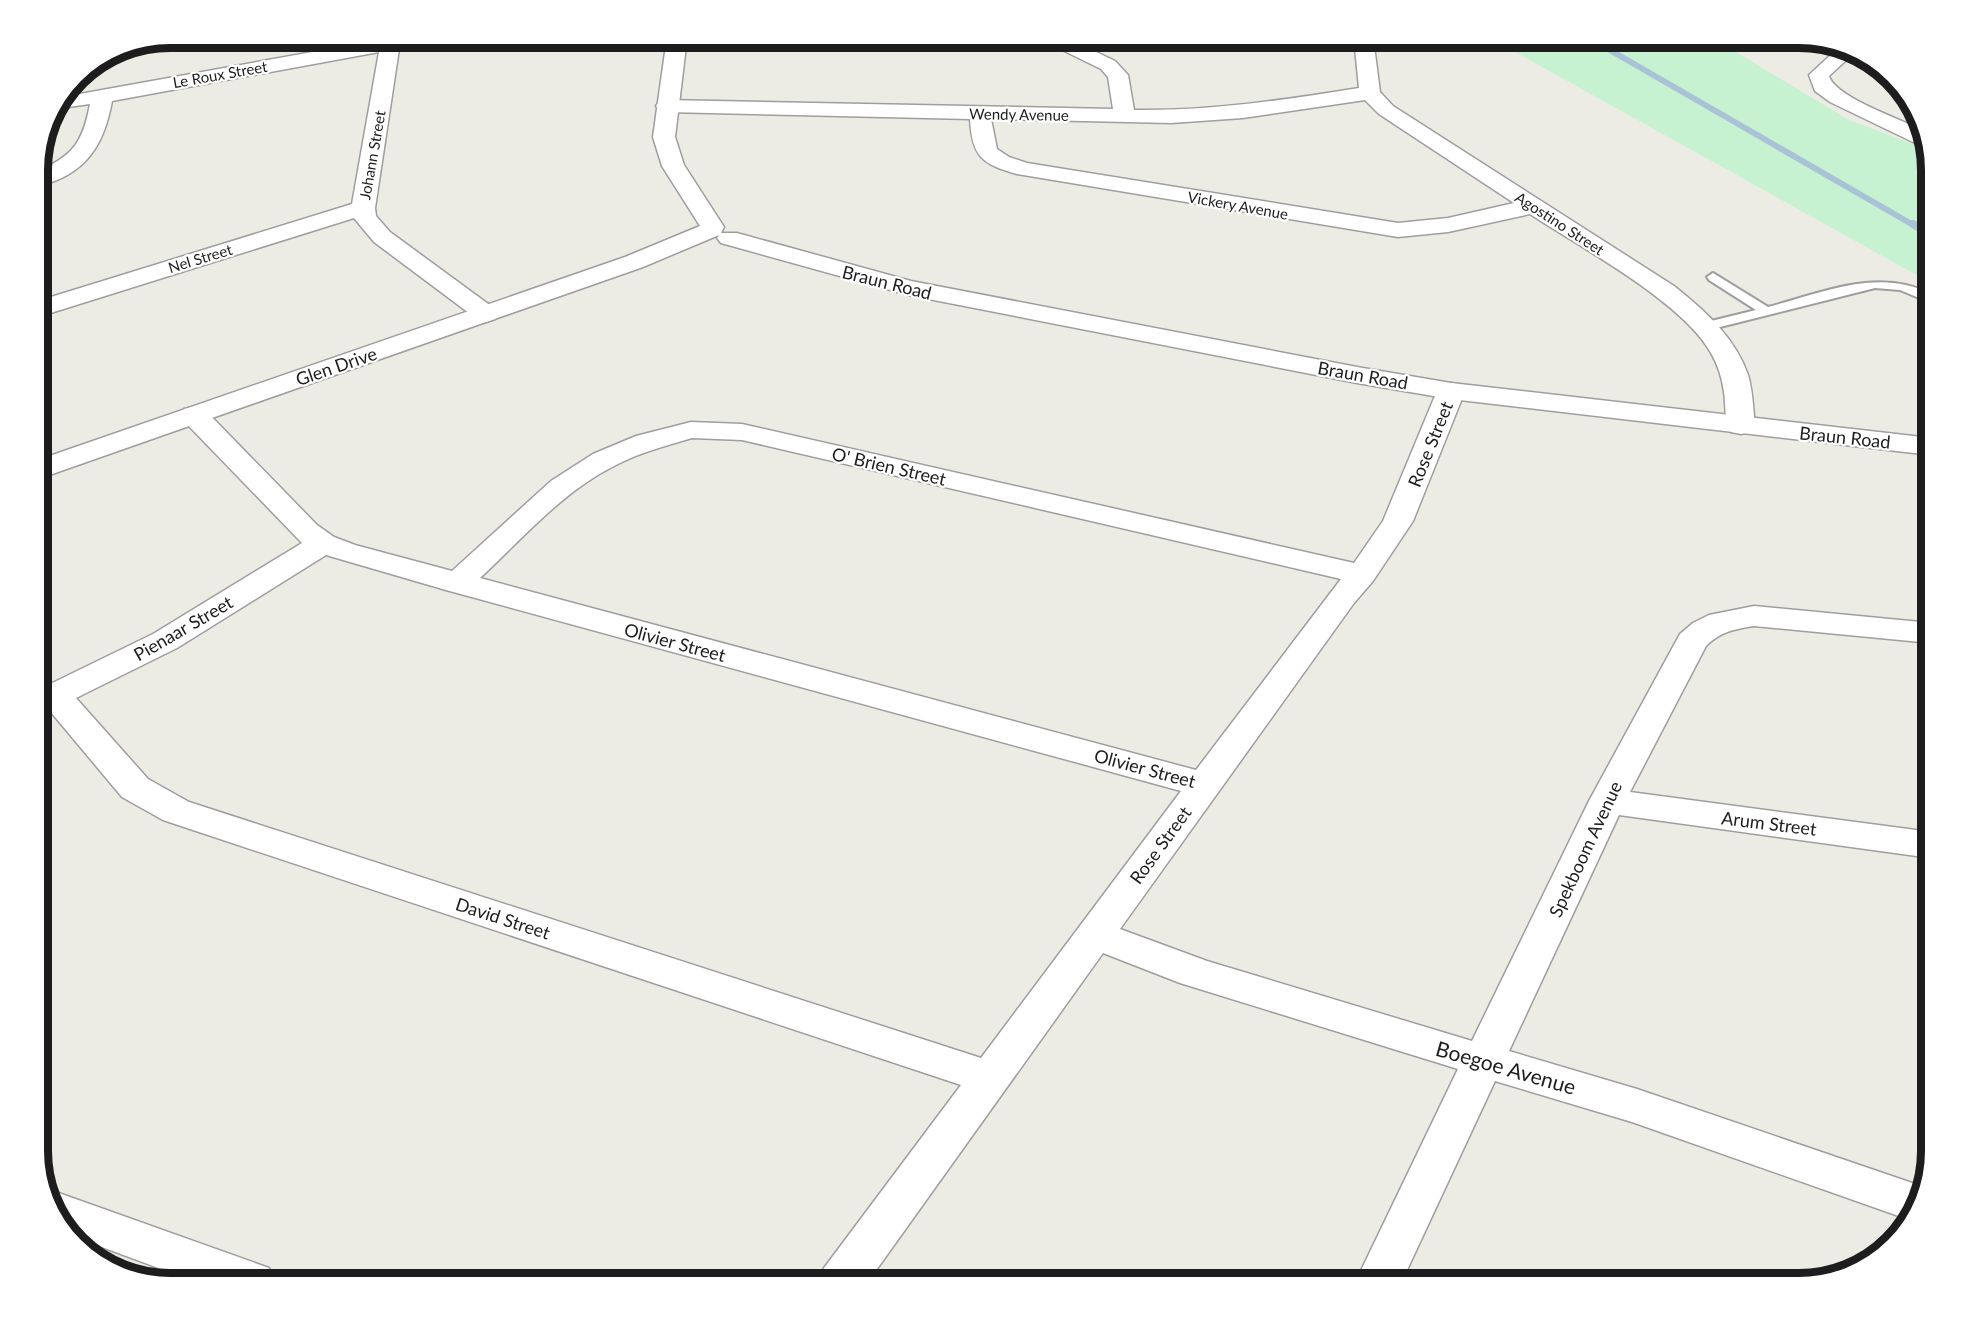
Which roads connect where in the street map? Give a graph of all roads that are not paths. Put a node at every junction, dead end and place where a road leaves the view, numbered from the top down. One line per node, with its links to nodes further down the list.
1 (368, 48): 8 (street, Le Roux Street)
2 (389, 48): 16 (street, Johann Street)
3 (675, 48): 10 (street)
4 (1072, 48): 12 (street)
5 (1365, 48): 7 (street)
6 (1840, 56): 13 (street)
7 (1370, 93): 12 (street, Wendy Avenue); 15 (street, Agostino Street)
8 (102, 96): 9 (street, Le Roux Street); 14 (street)
9 (69, 102)
10 (666, 106): 11 (street, Wendy Avenue); 17 (street)
11 (980, 113): 12 (street, Wendy Avenue); 15 (street, Vickery Avenue)
12 (1125, 116)
13 (1916, 135)
14 (48, 174)
15 (1533, 206): 23 (street, Agostino Street)
16 (363, 208): 20 (street, Nel Street); 22 (street, Johann Street)
17 (727, 231): 22 (street, Glen Drive); 24 (street, Braun Road)
18 (1713, 277): 21 (lane)
19 (1921, 293): 21 (lane)
20 (48, 306)
21 (1766, 311): 23 (lane)
22 (486, 314): 25 (street, Glen Drive)
23 (1704, 327): 26 (street, Agostino Street)
24 (1452, 391): 26 (street, Braun Road); 30 (street, Rose Street)
25 (194, 415): 28 (street, Glen Drive); 29 (street, Olivier Street)
26 (1741, 426): 27 (street, Braun Road)
27 (1921, 446)
28 (48, 466)
29 (323, 543): 31 (street, Olivier Street); 33 (street, Pienaar Street)
30 (1362, 574): 31 (street, O' Brien Street); 35 (street, Rose Street)
31 (457, 583): 35 (street, Olivier Street)
32 (1921, 632): 36 (street, Spekboom Avenue)
33 (48, 698)
34 (48, 701): 40 (street, David Street)
35 (1205, 785): 38 (street, Rose Street)
36 (1607, 801): 37 (street, Arum Street); 39 (street, Spekboom Avenue)
37 (1921, 844)
38 (1095, 935): 39 (street, Boegoe Avenue); 40 (street, Rose Street)
39 (1486, 1060): 41 (street, Boegoe Avenue); 45 (street, Spekboom Avenue)
40 (992, 1078): 44 (street, Rose Street)
41 (1910, 1201)
42 (66, 1215): 43 (street)
43 (223, 1273)
44 (848, 1273)
45 (1383, 1273)

